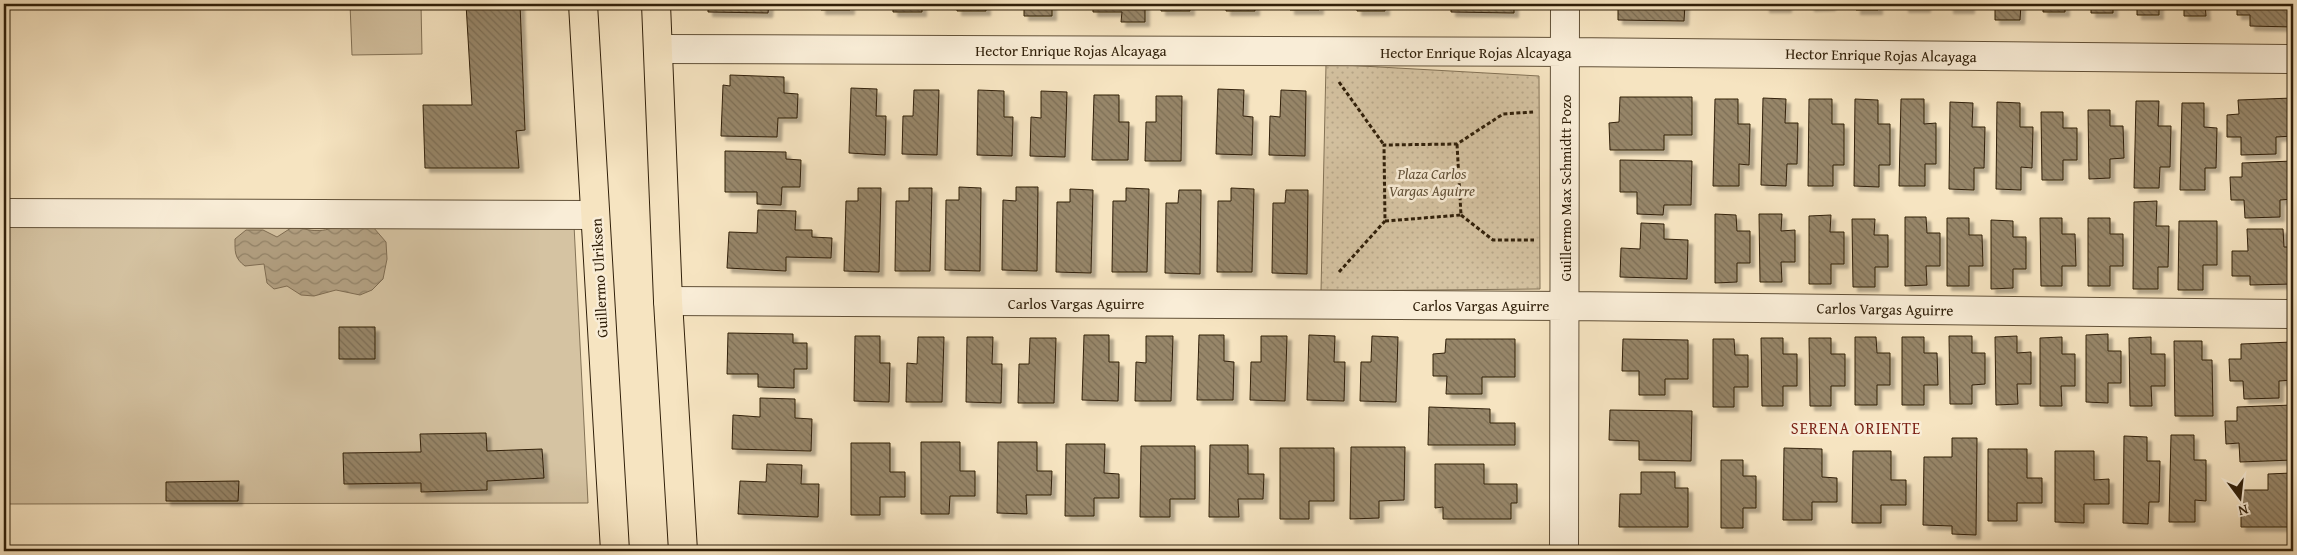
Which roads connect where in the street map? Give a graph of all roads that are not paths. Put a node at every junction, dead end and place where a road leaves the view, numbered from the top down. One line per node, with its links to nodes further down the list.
1 (583, 4): 8 (main road, Guillermo Ulriksen)
2 (656, 4): 4 (main road)
3 (1565, 4): 5 (street, Guillermo Max Schmidtt Pozo)
4 (659, 49): 5 (street, Hector Enrique Rojas Alcayaga); 9 (main road)
5 (1565, 52): 6 (street, Hector Enrique Rojas Alcayaga); 10 (street, Guillermo Max Schmidtt Pozo)
6 (2293, 59)
7 (4, 213): 8 (street)
8 (595, 215): 12 (main road, Guillermo Ulriksen)
9 (668, 301): 10 (street, Carlos Vargas Aguirre); 13 (main road)
10 (1566, 306): 11 (street, Carlos Vargas Aguirre); 14 (street, Guillermo Max Schmidtt Pozo)
11 (2293, 314)
12 (614, 551)
13 (683, 551)
14 (1564, 551)

